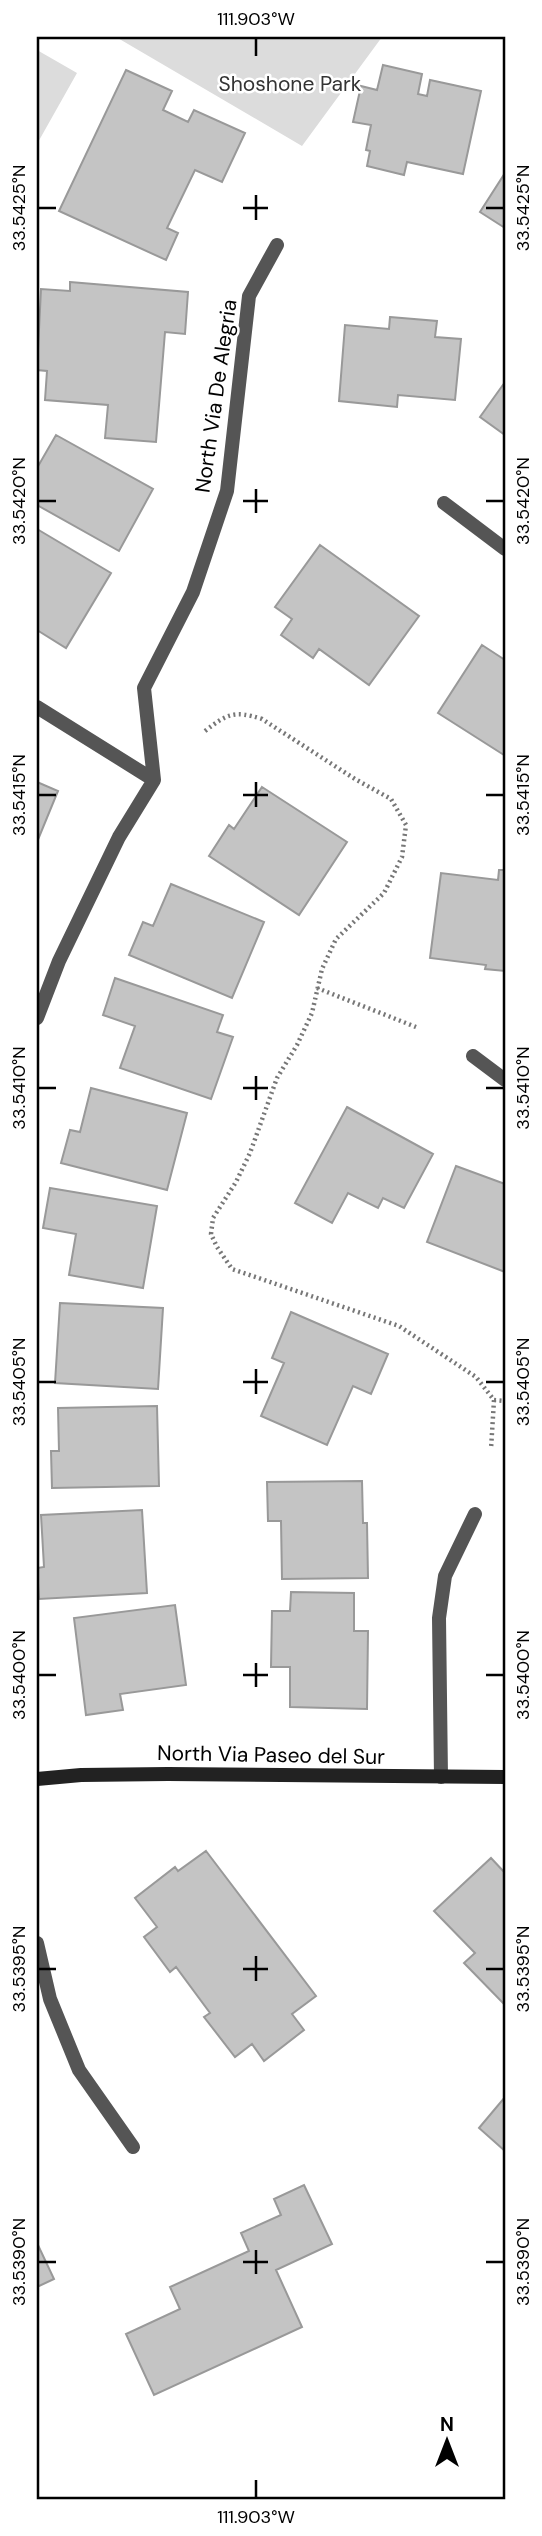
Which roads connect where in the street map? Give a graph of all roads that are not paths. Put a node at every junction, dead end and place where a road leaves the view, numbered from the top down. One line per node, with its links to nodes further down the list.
1 (277, 244): 5 (street, North Via De Alegria)
2 (444, 503): 3 (street)
3 (505, 549)
4 (37, 707): 5 (street)
5 (154, 780): 6 (street)
6 (37, 1018)
7 (473, 1056): 8 (street)
8 (505, 1080)
9 (475, 1514): 10 (street)
10 (441, 1777): 11 (street, North Via Paseo del Sur); 12 (street, North Via Paseo del Sur)
11 (505, 1777)
12 (37, 1779)
13 (37, 1943): 14 (street)
14 (133, 2147)

